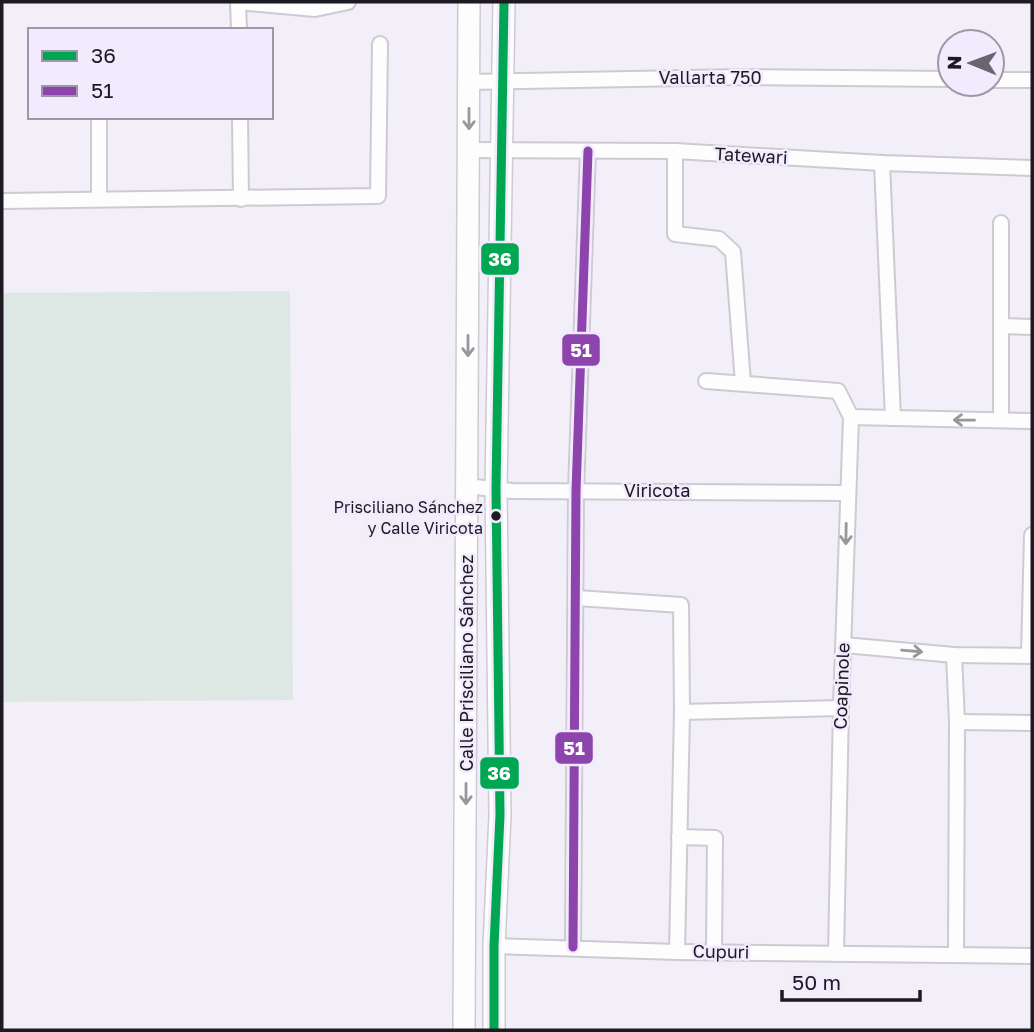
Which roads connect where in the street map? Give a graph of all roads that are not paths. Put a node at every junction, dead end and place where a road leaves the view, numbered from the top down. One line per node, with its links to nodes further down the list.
1 (238, 2): 2 (street); 5 (street)
2 (348, 2)
3 (469, 2): 10 (main road, Calle Prisciliano Sánchez)
4 (503, 2): 11 (main road, Calle Prisciliano Sánchez)
5 (239, 28)
6 (380, 44): 21 (street)
7 (936, 79): 11 (street, Vallarta 750)
8 (1006, 80): 9 (street)
9 (1032, 80)
10 (469, 82): 11 (street, Vallarta 750); 14 (main road, Calle Prisciliano Sánchez, one-way to 14)
11 (503, 82): 15 (main road, Calle Prisciliano Sánchez)
12 (99, 119): 20 (street)
13 (240, 119): 21 (street)
14 (469, 150): 15 (street, Tatewari); 32 (main road, Calle Prisciliano Sánchez, one-way to 32)
15 (501, 151): 16 (street, Tatewari); 33 (main road, Calle Prisciliano Sánchez)
16 (588, 151): 17 (street, Tatewari); 34 (street)
17 (675, 151): 18 (street, Tatewari); 27 (street)
18 (882, 163): 19 (street, Tatewari); 29 (street)
19 (1032, 168)
20 (99, 199): 21 (street); 22 (street)
21 (241, 199)
22 (2, 201)
23 (1001, 223): 24 (street)
24 (1001, 326): 25 (street); 30 (street)
25 (1032, 327)
26 (706, 381): 27 (street)
27 (743, 383): 28 (street)
28 (851, 417): 29 (street); 35 (street, Coapinole)
29 (893, 418): 30 (street, one-way to 29)
30 (1001, 420): 31 (street)
31 (1032, 421)
32 (466, 486): 33 (street, Viricota); 52 (main road, Calle Prisciliano Sánchez, one-way to 52)
33 (496, 489): 34 (street, Viricota); 45 (main road, Calle Prisciliano Sánchez)
34 (576, 491): 35 (street, Viricota); 37 (street)
35 (847, 493): 38 (street, Coapinole, one-way to 38)
36 (1032, 535): 39 (street)
37 (577, 598): 41 (street); 46 (street)
38 (844, 645): 39 (street, one-way to 39); 40 (street, Coapinole)
39 (954, 654): 42 (street)
40 (841, 708): 41 (street); 49 (street, Coapinole)
41 (682, 712): 44 (street)
42 (957, 722): 43 (street); 50 (street)
43 (1032, 723)
44 (679, 837): 47 (street); 48 (street)
45 (494, 946): 46 (street, Cupuri); 53 (main road, Calle Prisciliano Sánchez)
46 (573, 947): 47 (street, Cupuri)
47 (677, 951): 48 (street, Cupuri)
48 (714, 952): 49 (street, Cupuri)
49 (836, 954): 50 (street, Cupuri)
50 (956, 954): 51 (street, Cupuri)
51 (1032, 956)
52 (464, 1030)
53 (494, 1030)

